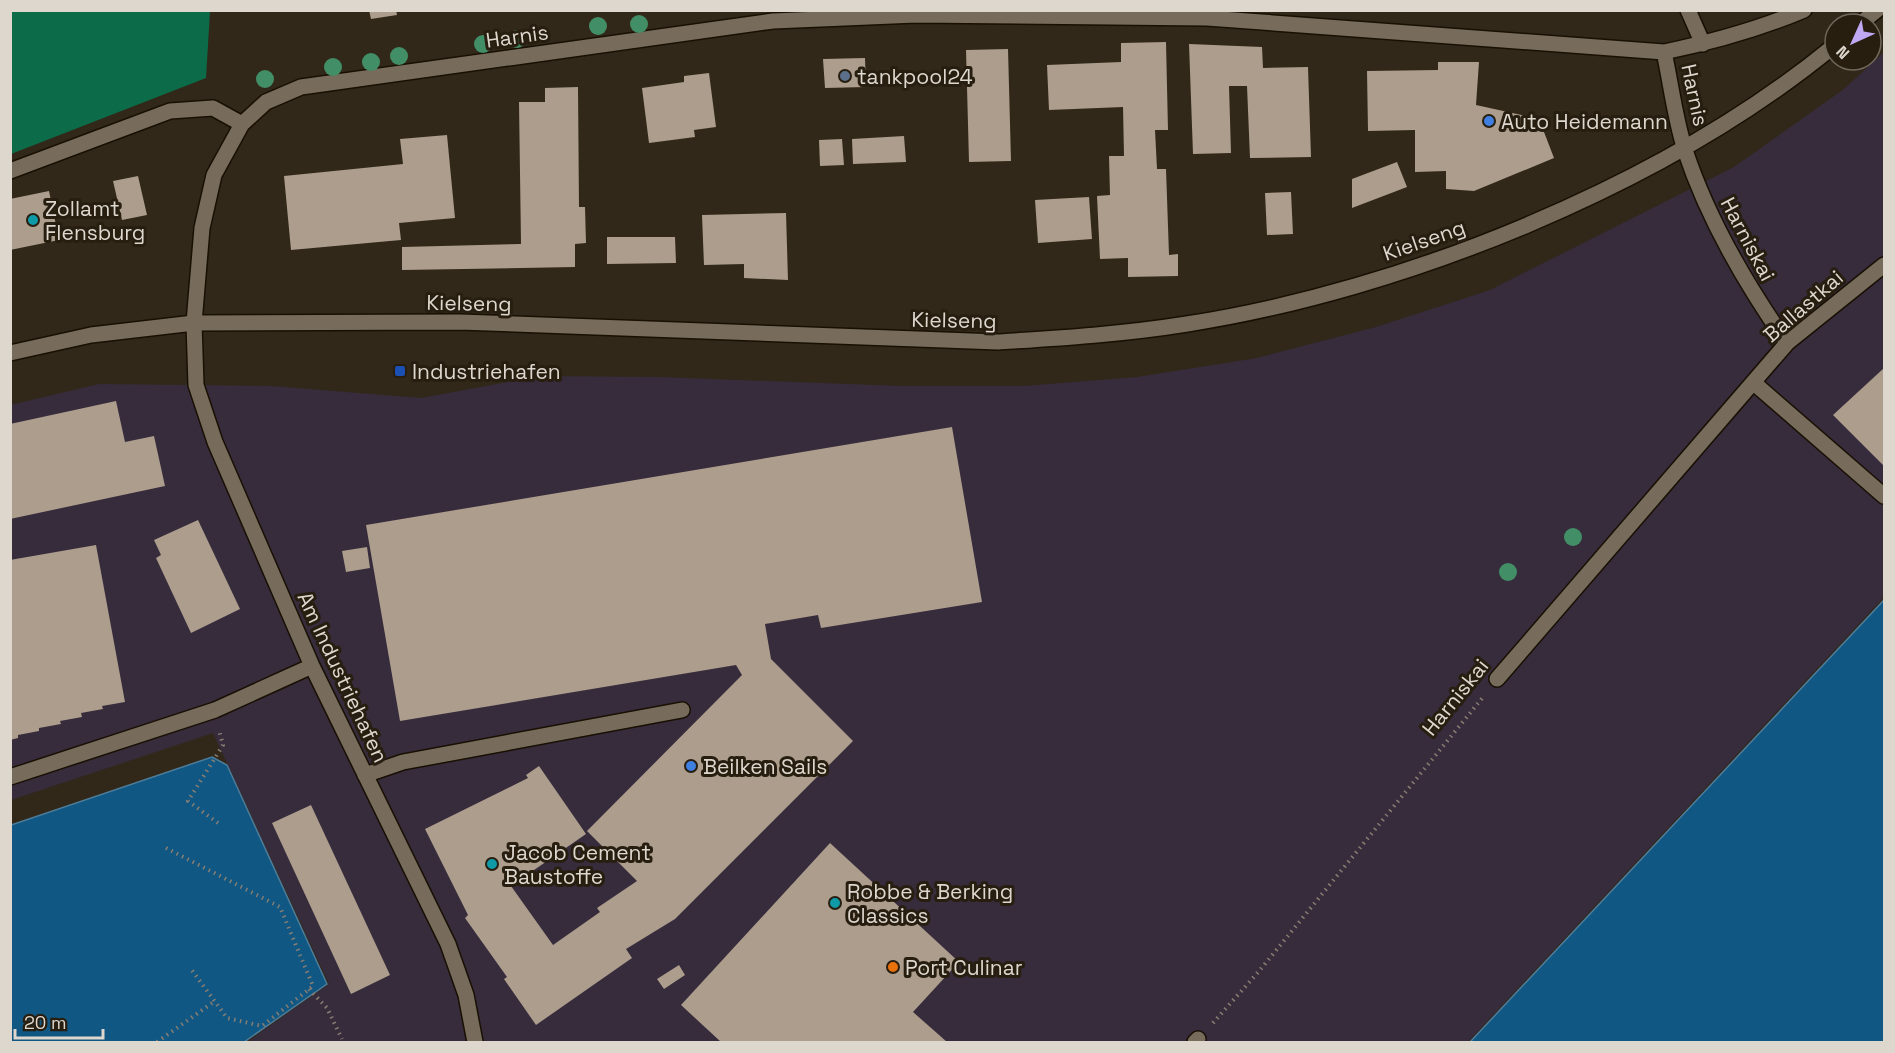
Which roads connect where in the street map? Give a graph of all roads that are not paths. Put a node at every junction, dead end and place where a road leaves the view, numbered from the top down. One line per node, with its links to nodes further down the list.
1 (1688, 10): 3 (street)
2 (1804, 10): 3 (street, Harnis)
3 (1703, 44): 4 (street, Harnis)
4 (1664, 52): 6 (street, Harnis); 7 (street, Harnis)
5 (1823, 54): 7 (street, Kielseng)
6 (242, 124): 8 (street); 10 (street, Harnis)
7 (1684, 148): 10 (street, Kielseng); 11 (street, Harniskai)
8 (10, 171)
9 (1884, 265): 11 (street, Ballastkai)
10 (194, 323): 12 (street, Kielseng); 15 (street, Am Industriehafen)
11 (1787, 343): 13 (street, Ballastkai)
12 (10, 353)
13 (1754, 383): 14 (street); 16 (street, Harniskai)
14 (1884, 496)
15 (312, 666): 18 (street, Am Industriehafen); 19 (street)
16 (1497, 679)
17 (682, 710): 18 (street)
18 (365, 775): 20 (street, Am Industriehafen)
19 (10, 777)
20 (475, 1042)

